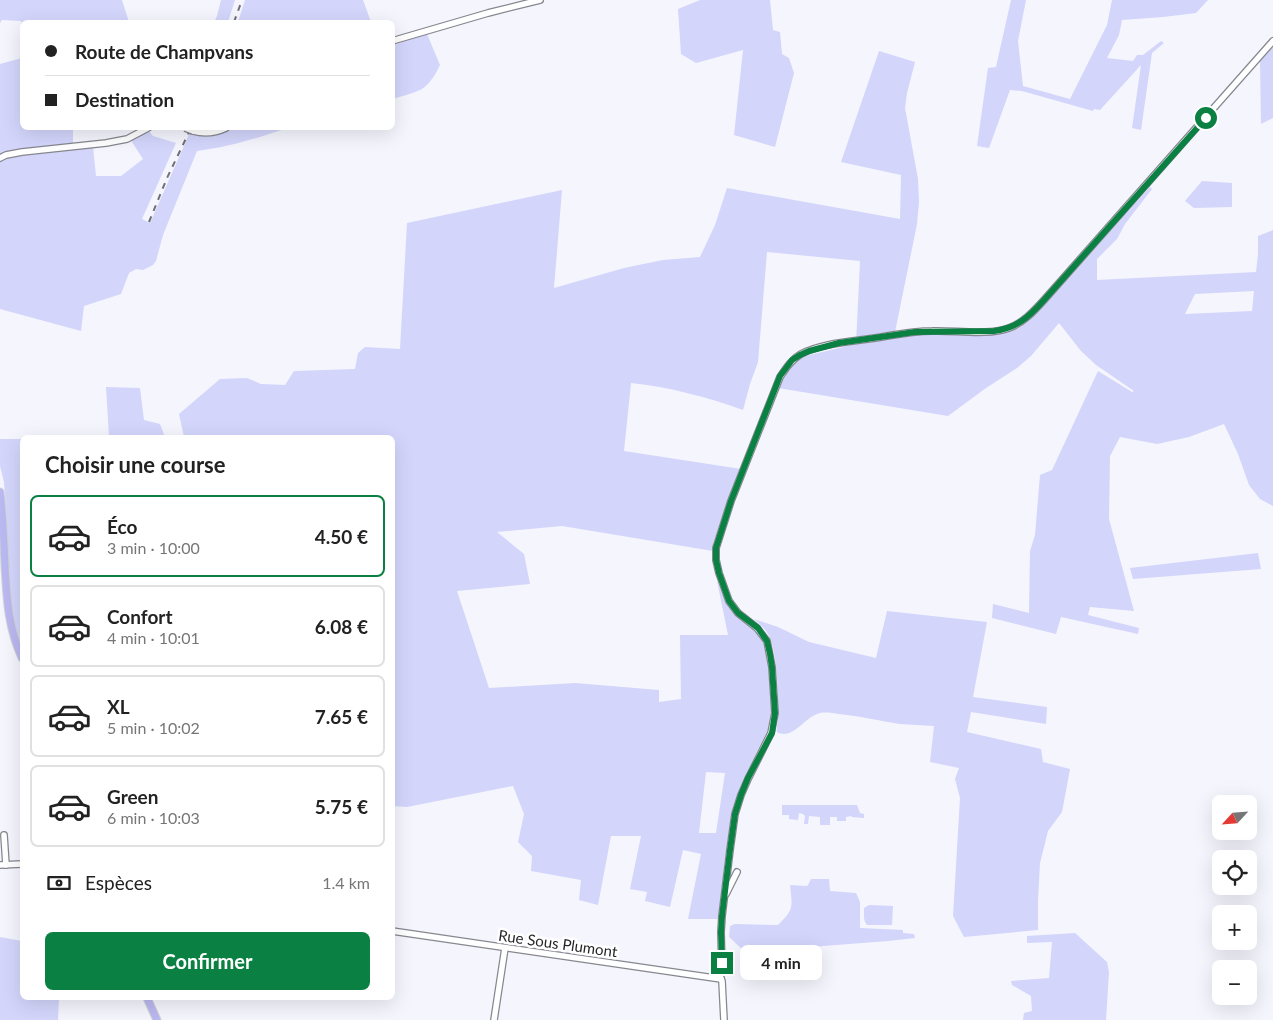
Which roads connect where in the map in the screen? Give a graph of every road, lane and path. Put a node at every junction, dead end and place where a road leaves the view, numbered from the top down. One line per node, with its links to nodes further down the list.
1 (540, 0): 2 (street)
2 (395, 39)
3 (1273, 41): 14 (street)
4 (144, 130): 7 (street)
5 (190, 130): 6 (street, bridge)
6 (219, 130)
7 (2, 156)
8 (0, 492): 9 (main road)
9 (20, 652)
10 (4, 835): 12 (street)
11 (20, 864): 12 (street)
12 (3, 865)
13 (737, 872): 14 (street)
14 (724, 898): 17 (street)
15 (395, 931): 16 (street, Rue Sous Plumont)
16 (505, 948): 17 (street, Rue Sous Plumont); 20 (street)
17 (721, 979): 21 (street)
18 (148, 1000): 19 (main road)
19 (157, 1020)
20 (494, 1020)
21 (724, 1020)

